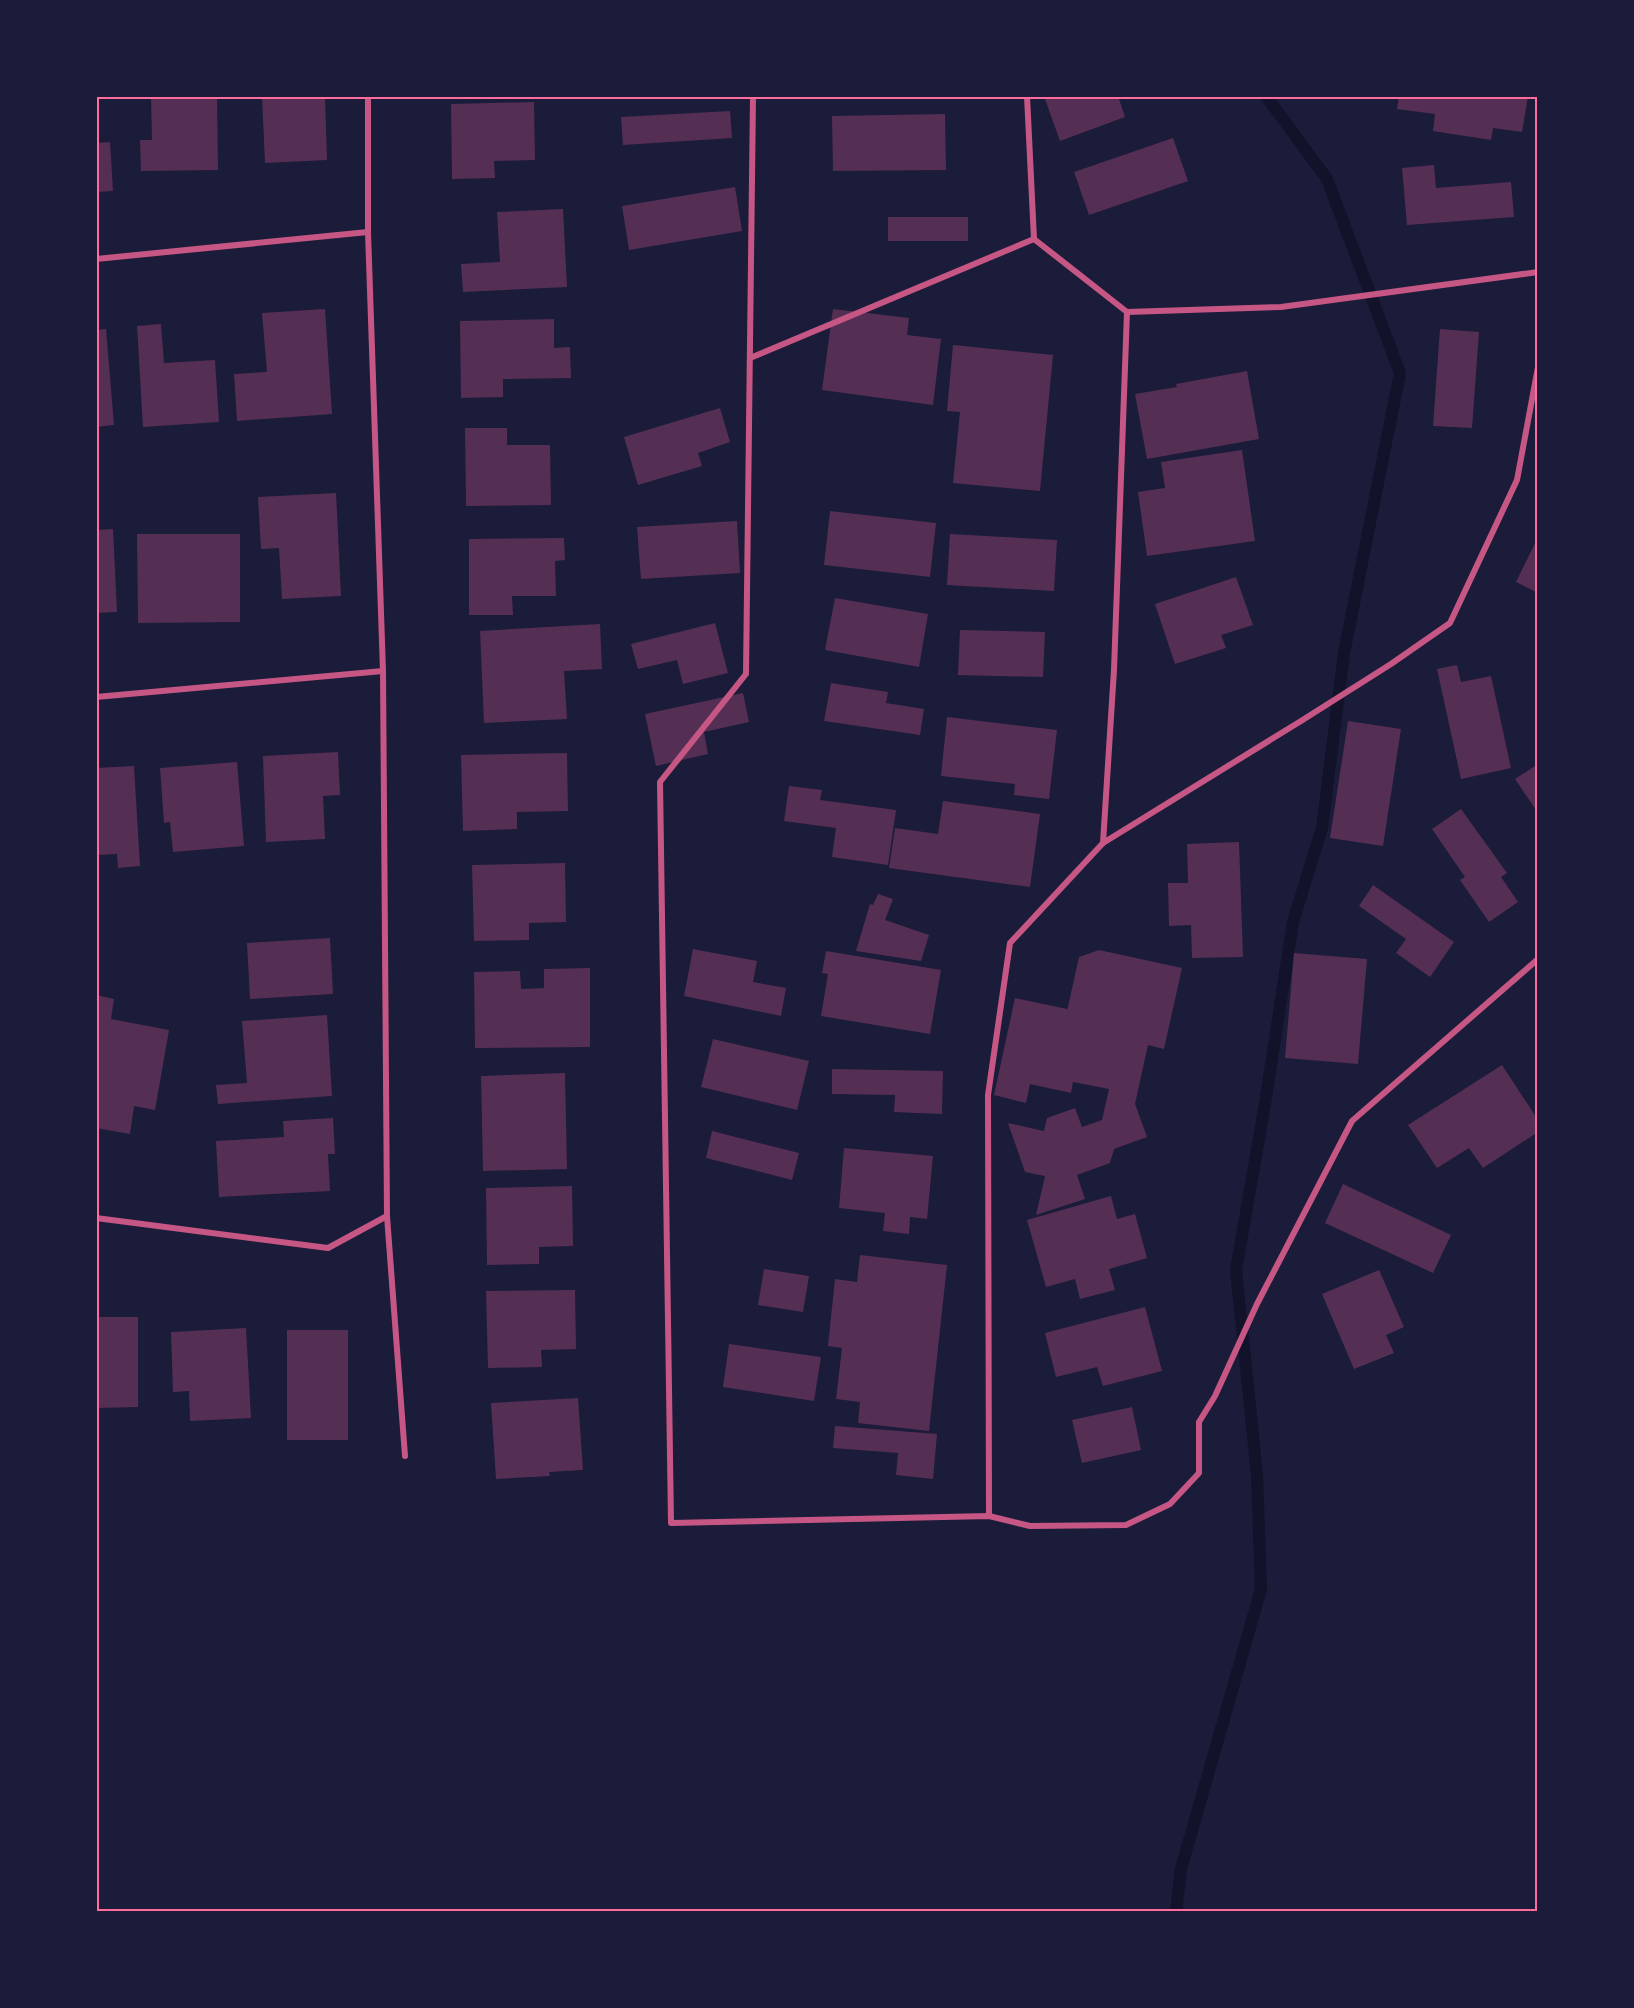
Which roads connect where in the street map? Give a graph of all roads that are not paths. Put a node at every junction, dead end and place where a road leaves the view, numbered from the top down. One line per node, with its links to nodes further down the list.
1 (368, 96): 4 (street)
2 (753, 96): 9 (street)
3 (1027, 96): 5 (street)
4 (368, 232): 6 (street); 11 (street)
5 (1034, 240): 8 (street); 9 (street)
6 (96, 259)
7 (1538, 272): 8 (street)
8 (1127, 312): 13 (street)
9 (750, 358): 18 (street)
10 (1538, 367): 13 (street)
11 (383, 671): 12 (street); 15 (street)
12 (96, 697)
13 (1103, 843): 18 (street)
14 (1538, 959): 18 (street)
15 (387, 1216): 16 (street); 17 (street)
16 (96, 1218)
17 (405, 1456)
18 (989, 1516)

